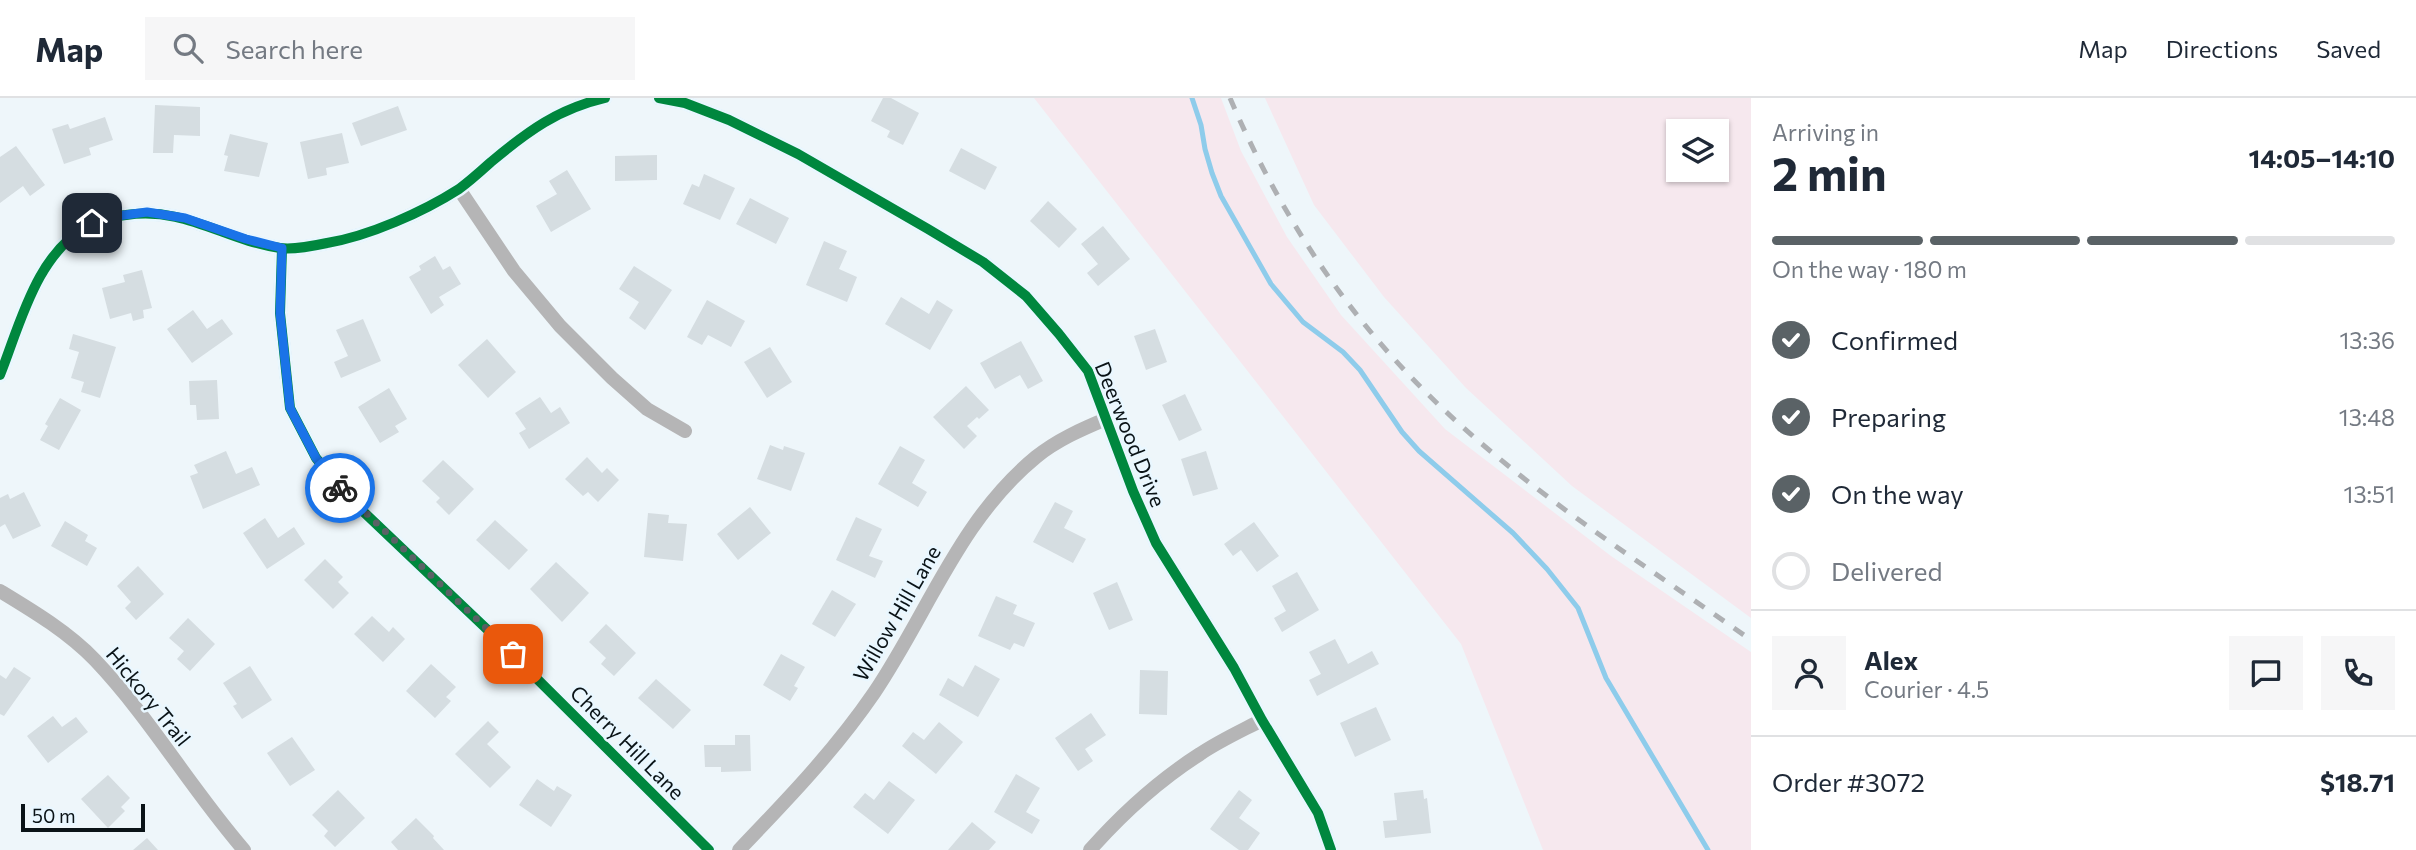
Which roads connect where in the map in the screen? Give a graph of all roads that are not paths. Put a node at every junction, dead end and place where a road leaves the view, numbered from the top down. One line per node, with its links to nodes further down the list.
1 (606, 98): 3 (street)
2 (659, 98): 6 (street, Deerwood Drive)
3 (459, 189): 4 (street); 7 (street)
4 (282, 248): 5 (street); 11 (street, Cherry Hill Lane)
5 (0, 375)
6 (1106, 419): 9 (street, Deerwood Drive); 12 (street, Willow Hill Lane)
7 (685, 432)
8 (0, 591): 10 (street, Hickory Trail)
9 (1262, 720): 13 (street); 14 (street, Deerwood Drive)
10 (244, 850)
11 (709, 850)
12 (739, 850)
13 (1090, 850)
14 (1331, 850)

